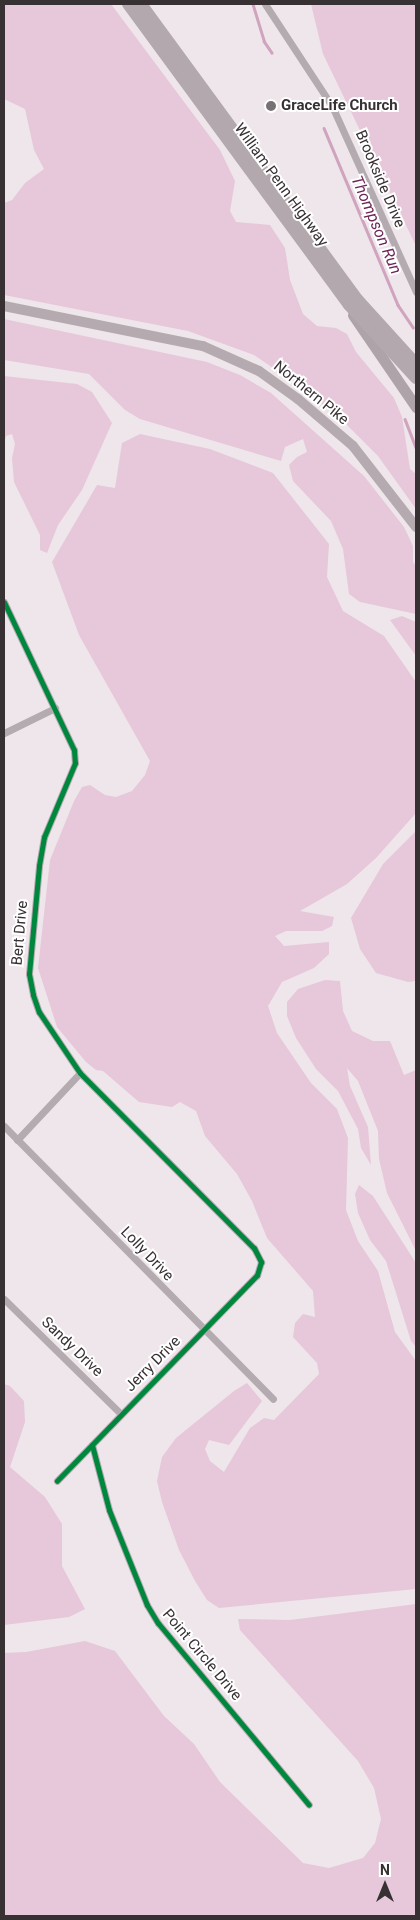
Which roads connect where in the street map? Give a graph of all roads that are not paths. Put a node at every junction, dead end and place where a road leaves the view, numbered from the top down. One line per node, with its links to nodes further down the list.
1 (128, 4): 4 (highway, William Penn Highway)
2 (141, 4): 7 (highway, William Penn Highway)
3 (265, 4): 5 (street, Brookside Drive)
4 (335, 286): 8 (highway, William Penn Highway); 9 (main road)
5 (416, 292)
6 (4, 306): 10 (main road, Northern Pike)
7 (416, 364)
8 (416, 378)
9 (416, 407)
10 (416, 527)
11 (4, 602): 12 (street, Bert Drive)
12 (56, 708): 13 (street); 14 (street, Bert Drive)
13 (4, 733)
14 (80, 1073): 16 (street); 17 (street, Bert Drive)
15 (4, 1126): 16 (street, Lolly Drive)
16 (17, 1140): 19 (street, Lolly Drive)
17 (261, 1262): 19 (street, Jerry Drive)
18 (4, 1299): 21 (street, Sandy Drive)
19 (203, 1332): 20 (street, Lolly Drive); 21 (street, Jerry Drive)
20 (273, 1399)
21 (121, 1414): 22 (street, Jerry Drive)
22 (92, 1445): 23 (street, Jerry Drive); 24 (street, Point Circle Drive)
23 (57, 1480)
24 (309, 1805)

